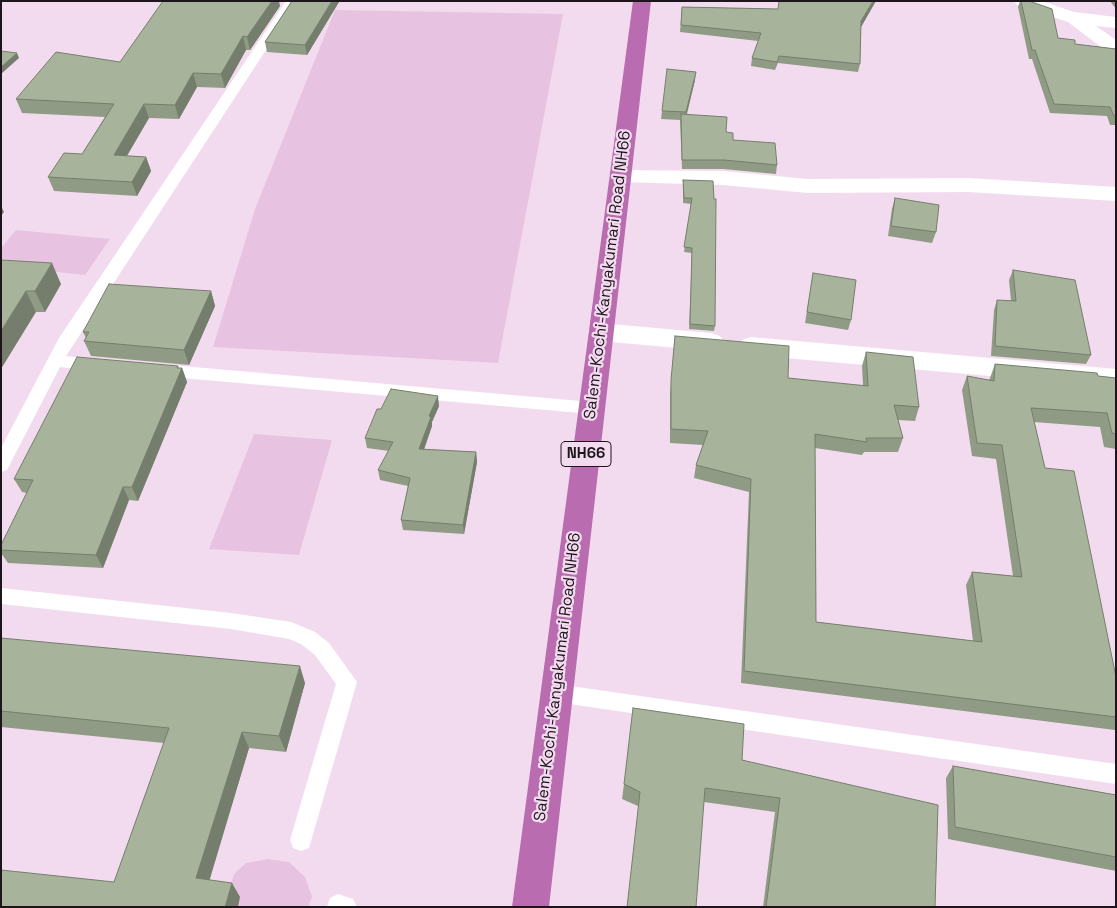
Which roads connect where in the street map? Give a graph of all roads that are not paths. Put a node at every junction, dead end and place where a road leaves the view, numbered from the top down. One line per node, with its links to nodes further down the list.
1 (292, 1): 10 (lane)
2 (642, 1): 7 (highway, Salem-Kochi-Kanyakumari Road NH66 / NH66)
3 (1024, 1): 4 (street)
4 (1071, 17): 5 (street); 6 (street)
5 (1116, 23)
6 (1116, 49)
7 (620, 176): 8 (street); 9 (highway, Salem-Kochi-Kanyakumari Road NH66 / NH66)
8 (1116, 194)
9 (600, 332): 13 (street); 14 (highway, Salem-Kochi-Kanyakumari Road NH66 / NH66)
10 (54, 361): 11 (lane); 15 (lane)
11 (114, 366)
12 (144, 369): 14 (lane)
13 (1116, 378)
14 (592, 408): 17 (highway, Salem-Kochi-Kanyakumari Road NH66 / NH66)
15 (1, 465)
16 (1, 596): 19 (lane)
17 (556, 693): 18 (lane); 20 (highway, Salem-Kochi-Kanyakumari Road NH66 / NH66)
18 (1116, 774)
19 (301, 840)
20 (530, 907)

